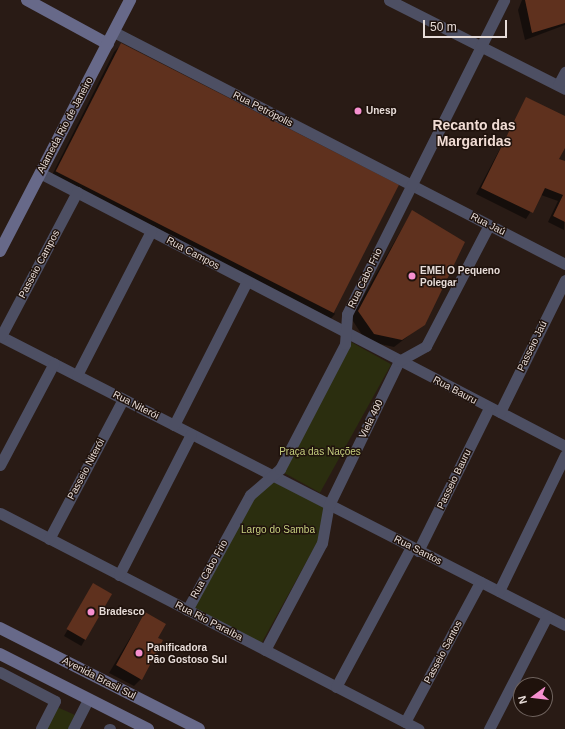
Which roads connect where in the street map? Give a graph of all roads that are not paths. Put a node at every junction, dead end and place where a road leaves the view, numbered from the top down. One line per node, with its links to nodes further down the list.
1 (27, 0): 6 (main road)
2 (130, 0): 5 (main road, Alameda Rio de Janeiro)
3 (389, 0): 7 (street)
4 (504, 0): 7 (street, Rua Cabo Frio)
5 (114, 32): 6 (main road, Alameda Rio de Janeiro); 11 (street, Rua Petrópolis)
6 (108, 44): 10 (main road, Alameda Rio de Janeiro)
7 (480, 46): 9 (street); 11 (street, Rua Cabo Frio)
8 (565, 72): 9 (street)
9 (562, 87)
10 (40, 173): 12 (street, Rua Campos); 15 (main road, Alameda Rio de Janeiro)
11 (411, 185): 13 (street, Rua Jaú); 19 (street, Rua Cabo Frio)
12 (77, 192): 14 (street, Rua Campos); 20 (street, Passeio Campos)
13 (489, 225): 16 (street, Rua Jaú); 21 (street)
14 (151, 231): 18 (street, Rua Campos); 23 (street)
15 (0, 251)
16 (565, 264)
17 (565, 280): 25 (street, Passeio Jaú)
18 (247, 281): 19 (street, Rua Campos); 26 (street)
19 (346, 332): 21 (street, Rua Bauru); 31 (street, Rua Cabo Frio)
20 (1, 336): 22 (street, Rua Niterói)
21 (399, 360): 25 (street, Rua Bauru); 32 (street, Viela 400)
22 (54, 363): 23 (street, Rua Niterói); 30 (street)
23 (77, 376): 24 (street, Rua Niterói)
24 (123, 399): 26 (street, Rua Niterói); 34 (street, Passeio Niterói)
25 (494, 410): 28 (street, Rua Bauru); 35 (street, Passeio Bauru)
26 (174, 425): 27 (street, Rua Niterói)
27 (191, 434): 31 (street, Rua Niterói); 36 (street)
28 (565, 446)
29 (565, 455): 38 (street)
30 (0, 465)
31 (270, 477): 32 (street, Rua Santos); 39 (street, Rua Cabo Frio)
32 (329, 505): 35 (street, Rua Santos); 43 (street, Viela 400)
33 (0, 513): 34 (street, Rua Rio Paraíba)
34 (49, 539): 36 (street, Rua Rio Paraíba)
35 (414, 549): 37 (street, Rua Santos); 46 (street)
36 (119, 574): 39 (street, Rua Rio Paraíba)
37 (480, 582): 38 (street, Rua Santos); 48 (street, Passeio Santos)
38 (499, 592): 40 (street, Rua Santos)
39 (187, 610): 43 (street, Rua Rio Paraíba)
40 (547, 616): 41 (street, Rua Santos); 54 (street)
41 (565, 625)
42 (0, 628): 52 (main road, Avenida Brasil Sul)
43 (265, 650): 46 (street, Rua Rio Paraíba)
44 (0, 654): 47 (main road)
45 (0, 672): 49 (street)
46 (336, 687): 48 (street, Rua Rio Paraíba)
47 (88, 699): 50 (street); 51 (main road)
48 (405, 722): 53 (street, Rua Rio Paraíba)
49 (41, 729)
50 (73, 729)
51 (148, 729)
52 (199, 729)
53 (418, 729)
54 (489, 729)

